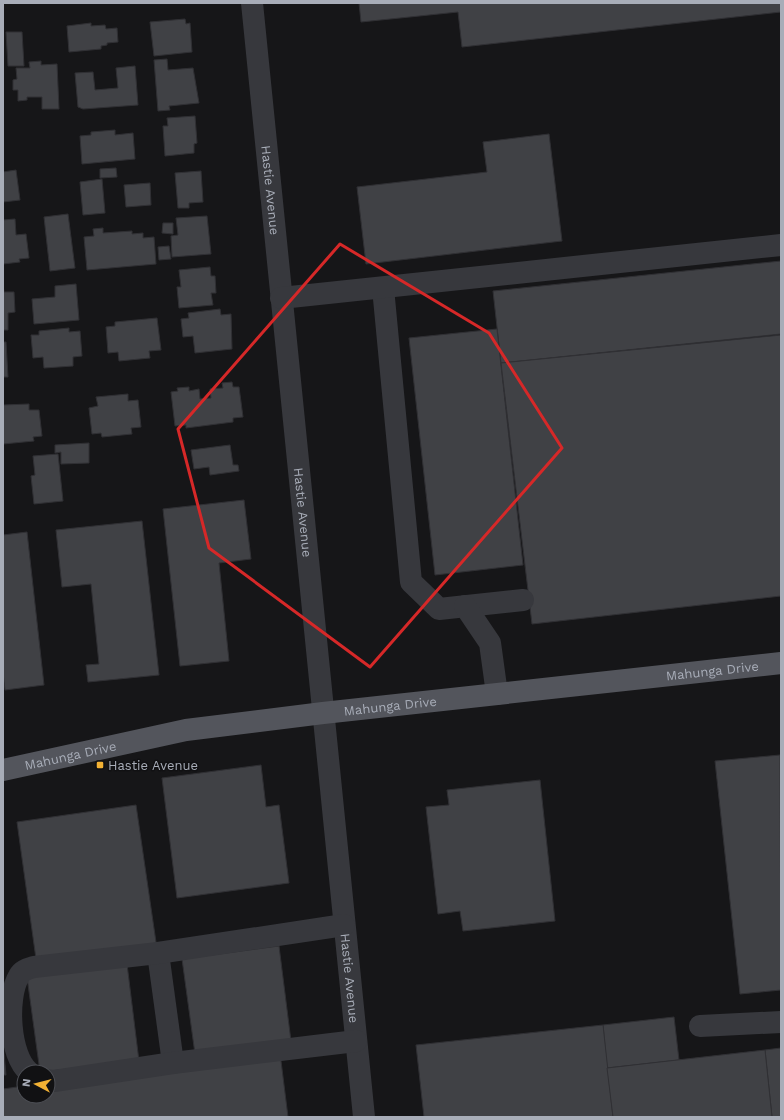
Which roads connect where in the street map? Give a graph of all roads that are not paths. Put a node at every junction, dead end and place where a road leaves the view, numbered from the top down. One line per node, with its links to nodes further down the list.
1 (252, 3): 4 (street, Hastie Avenue)
2 (781, 245): 3 (street)
3 (383, 288): 4 (street); 6 (street)
4 (281, 298): 9 (street, Hastie Avenue)
5 (523, 600): 6 (street)
6 (465, 606): 8 (street)
7 (781, 663): 8 (main road, Mahunga Drive)
8 (497, 694): 9 (main road, Mahunga Drive)
9 (323, 713): 10 (main road, Mahunga Drive); 11 (street, Hastie Avenue)
10 (3, 770)
11 (344, 925): 12 (street); 15 (street, Hastie Avenue)
12 (158, 953): 16 (street); 17 (street)
13 (781, 1022): 14 (street)
14 (700, 1026)
15 (356, 1041): 16 (street); 19 (street, Hastie Avenue)
16 (173, 1063): 18 (street)
17 (23, 1064)
18 (56, 1081)
19 (364, 1117)

